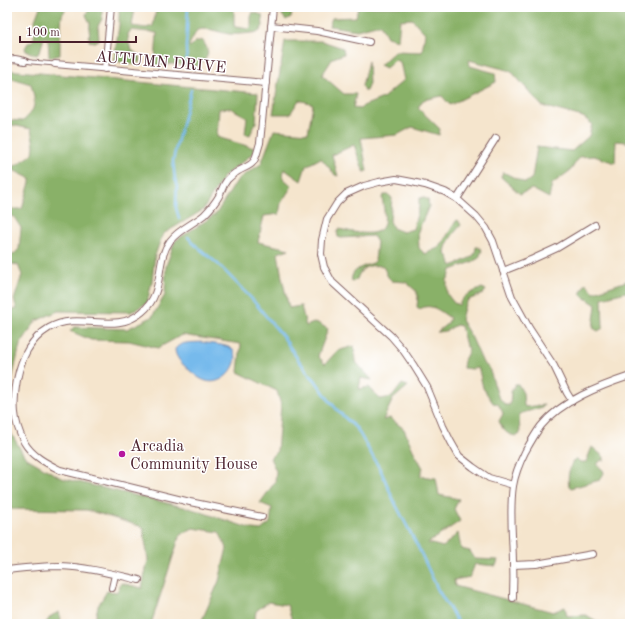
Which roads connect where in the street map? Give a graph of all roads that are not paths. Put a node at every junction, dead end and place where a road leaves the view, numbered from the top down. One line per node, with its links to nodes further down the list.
1 (111, 7): 8 (street)
2 (273, 7): 3 (street)
3 (272, 26): 4 (street); 9 (street)
4 (369, 42)
5 (7, 60): 6 (street, AUTUMN DRIVE)
6 (25, 61): 7 (lane, AUTUMN DRIVE)
7 (55, 64): 8 (street, AUTUMN DRIVE)
8 (105, 69): 9 (street, AUTUMN DRIVE)
9 (266, 83): 17 (street)
10 (496, 138): 11 (street)
11 (457, 199): 13 (street); 16 (street)
12 (595, 225): 13 (street)
13 (503, 271): 15 (street)
14 (630, 376): 15 (street)
15 (572, 401): 16 (street)
16 (513, 485): 19 (street)
17 (262, 518)
18 (593, 554): 19 (street)
19 (513, 565): 24 (street)
20 (7, 570): 21 (street)
21 (115, 574): 22 (street); 23 (street)
22 (139, 580)
23 (112, 588)
24 (514, 598)

